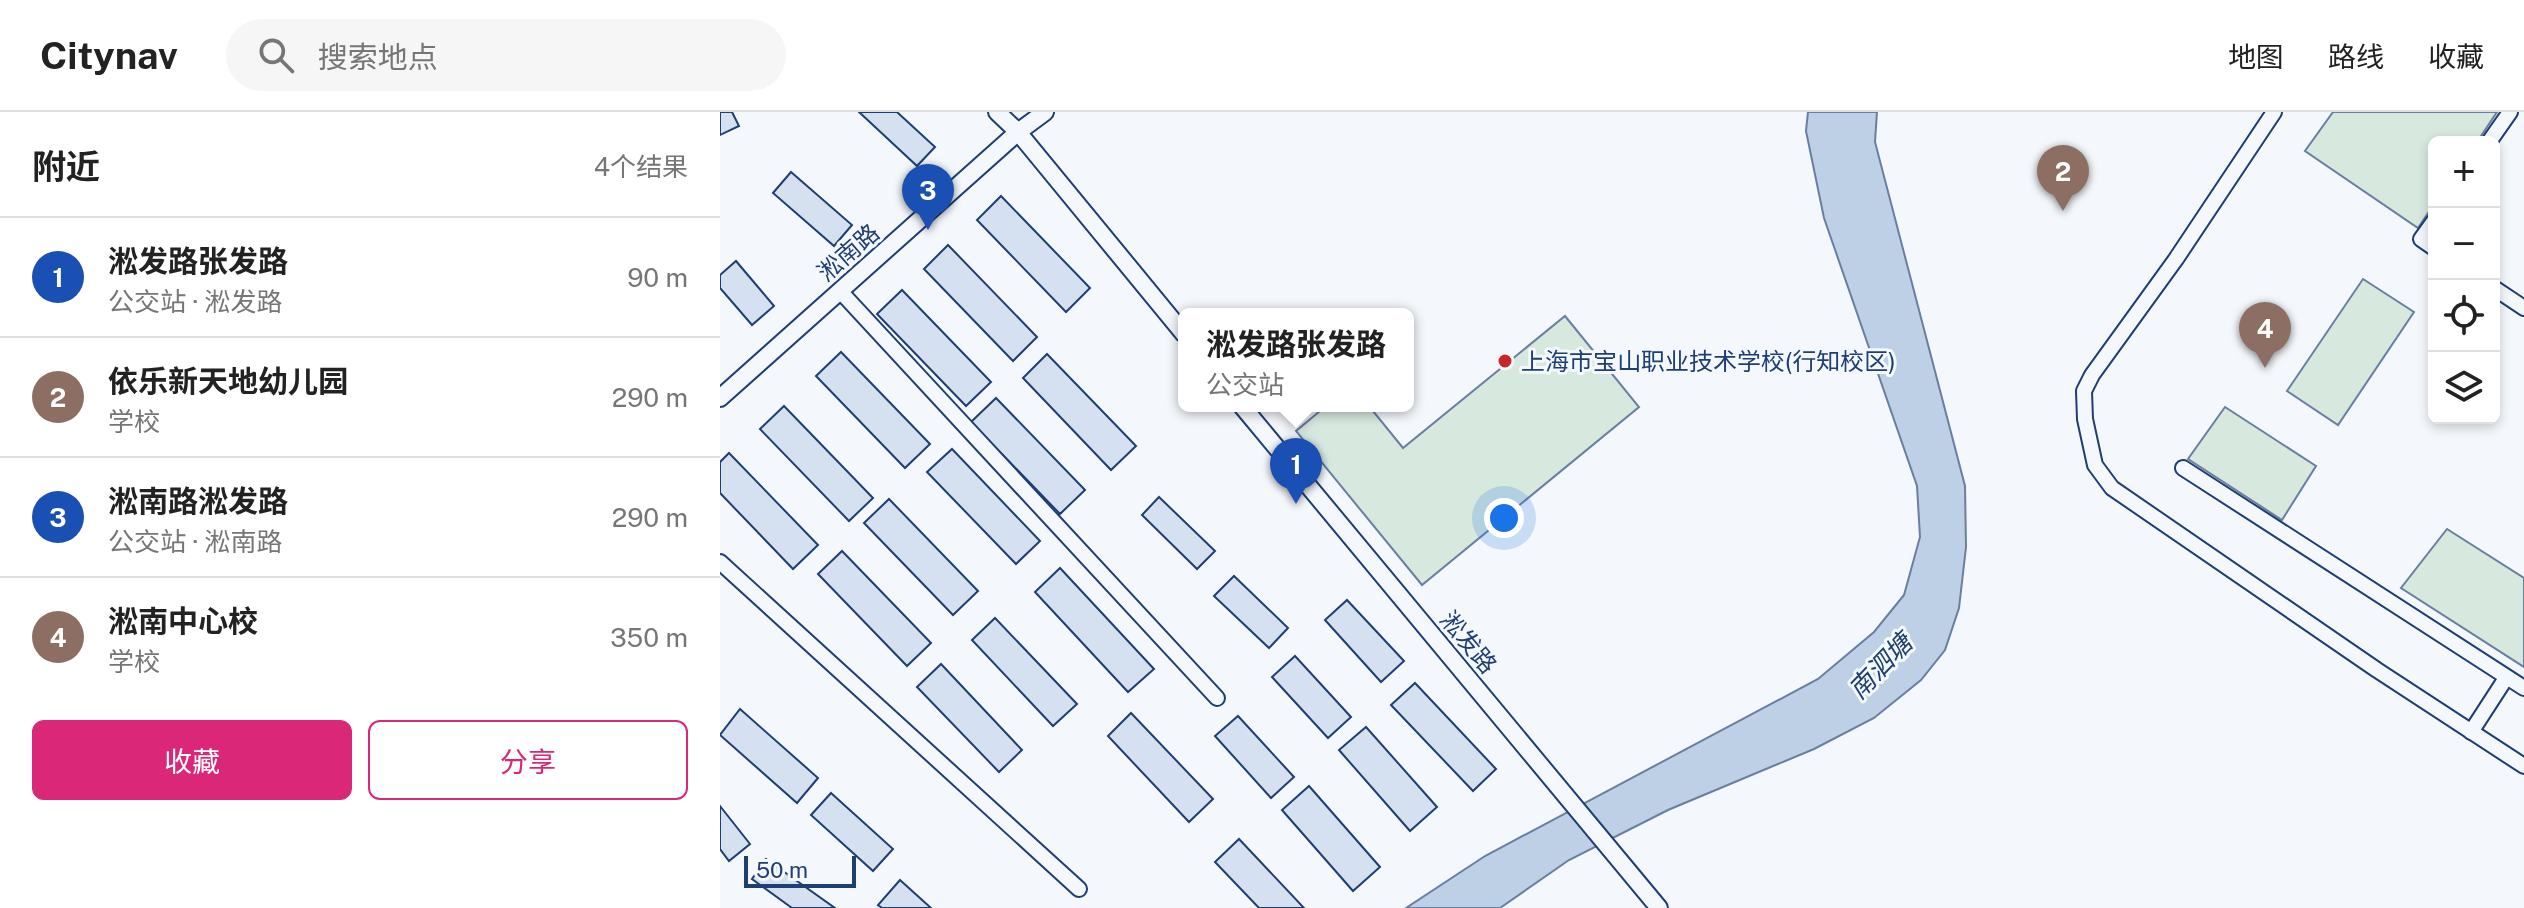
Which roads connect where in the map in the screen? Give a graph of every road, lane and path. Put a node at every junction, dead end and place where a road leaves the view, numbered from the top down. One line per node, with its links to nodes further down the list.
1 (997, 112): 5 (street)
2 (1045, 112): 5 (street, 淞南路)
3 (2274, 112): 20 (street)
4 (2510, 112): 6 (street)
5 (1018, 132): 9 (street, 淞南路); 12 (street)
6 (2493, 136)
7 (2428, 229): 8 (street)
8 (2428, 244)
9 (840, 291): 13 (street, 淞南路); 19 (street)
10 (2500, 292): 11 (street)
11 (2524, 308)
12 (1178, 327)
13 (720, 398)
14 (1247, 412): 23 (street, 淞发路)
15 (2183, 468): 17 (street)
16 (720, 562): 22 (street)
17 (2506, 678): 18 (street); 20 (street)
18 (2524, 688)
19 (1217, 698)
20 (2471, 732): 21 (street)
21 (2524, 766)
22 (1079, 889)
23 (1659, 908)

